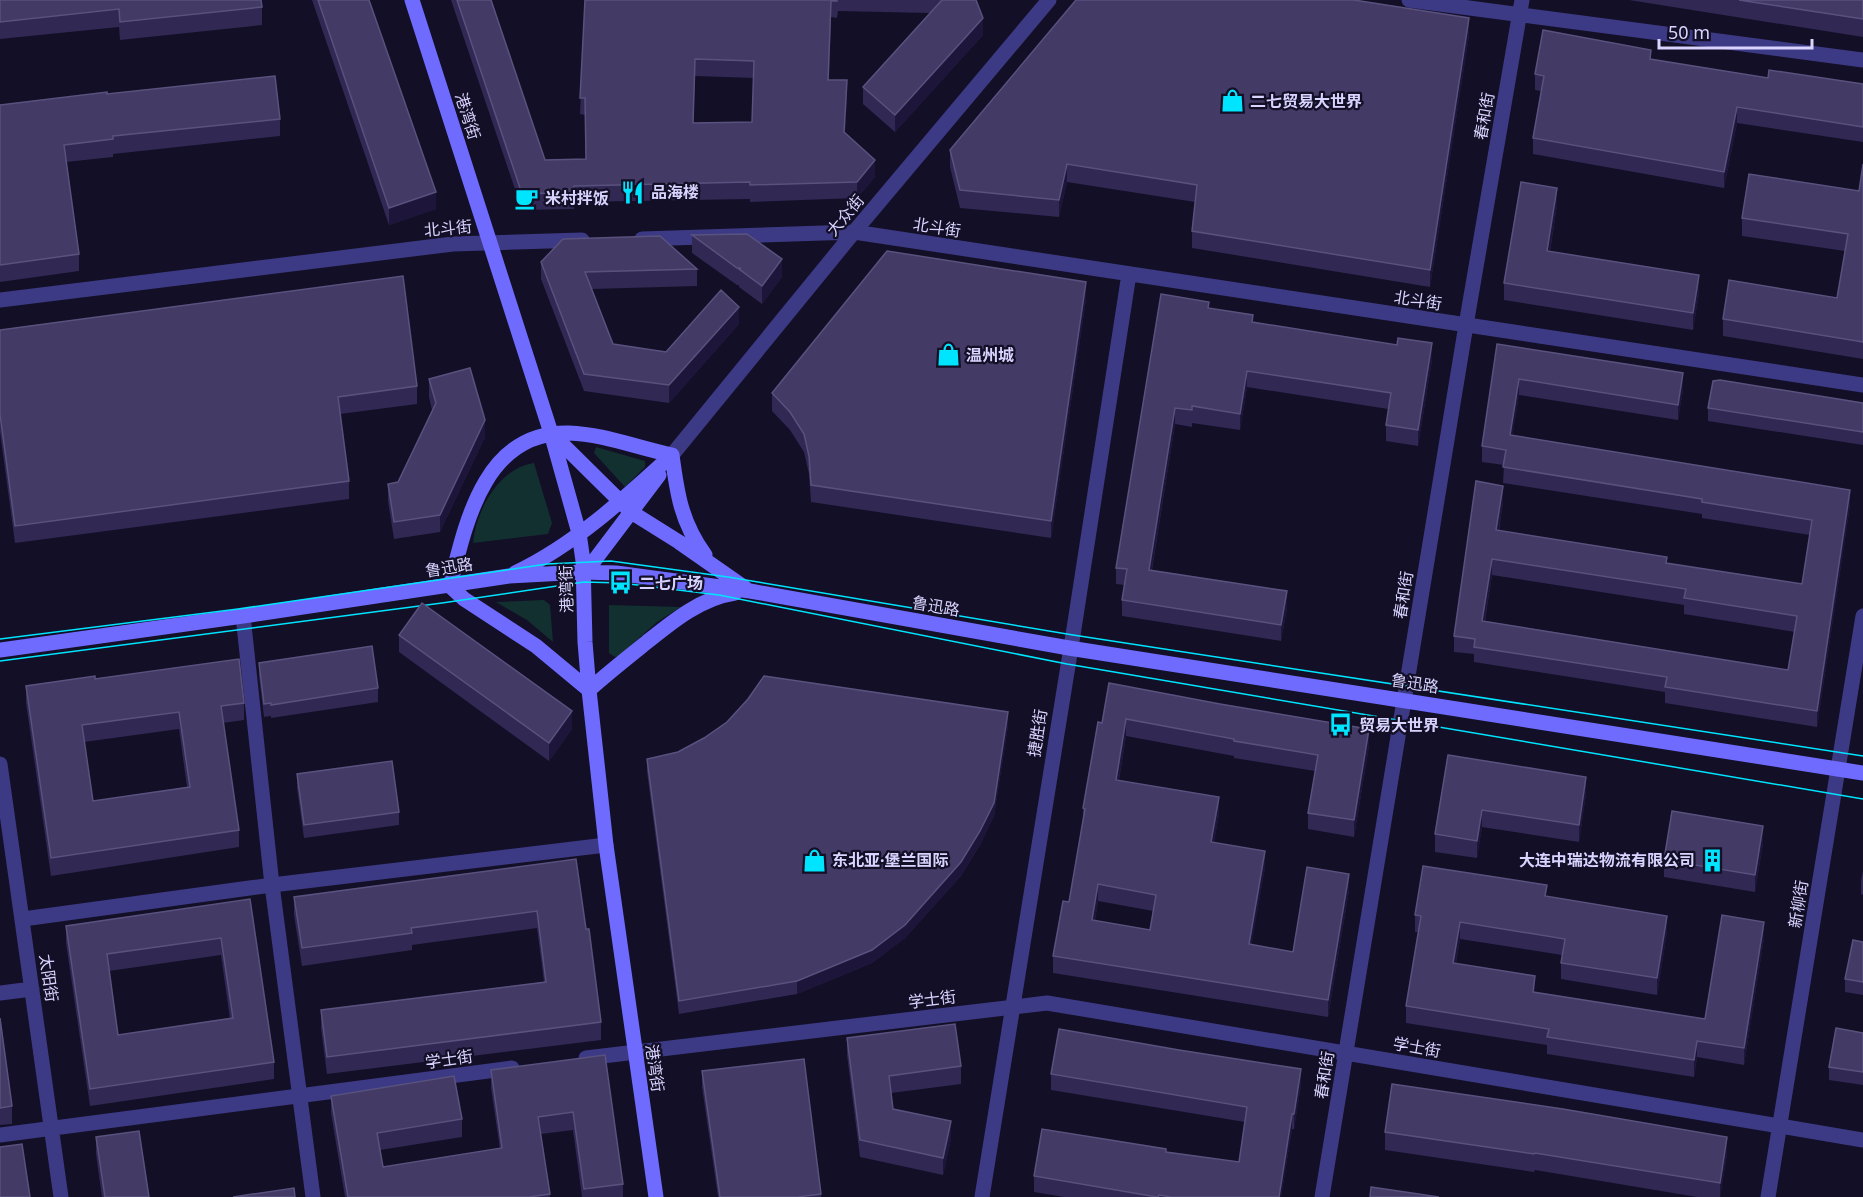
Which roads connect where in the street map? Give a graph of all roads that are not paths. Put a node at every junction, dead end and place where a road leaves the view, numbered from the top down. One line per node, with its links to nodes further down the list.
1 (412, 0): 10 (main road, 港湾街)
2 (1049, 0): 7 (street, 大众街)
3 (1409, 0): 5 (street)
4 (1522, 0): 5 (street, 春和街)
5 (1520, 16): 6 (street); 13 (street, 春和街)
6 (1863, 60)
7 (854, 232): 8 (street, 北斗街); 11 (street, 北斗街); 16 (street, 大众街)
8 (622, 239)
9 (598, 240): 10 (street, 北斗街)
10 (490, 243): 12 (street, 北斗街); 15 (main road, 港湾街)
11 (1128, 274): 13 (street, 北斗街); 26 (street, 捷胜街)
12 (0, 300)
13 (1466, 325): 14 (street, 北斗街); 29 (street, 春和街)
14 (1863, 386)
15 (551, 434): 16 (main road); 17 (main road); 18 (main road, 港湾街); 22 (main road)
16 (672, 454): 17 (main road); 19 (main road)
17 (626, 507): 18 (main road); 19 (main road); 20 (main road)
18 (579, 533): 20 (main road, 港湾街); 21 (main road)
19 (713, 567): 23 (main road)
20 (584, 572): 21 (main road, 鲁迅路); 23 (main road, 鲁迅路); 28 (main road, 港湾街)
21 (509, 576): 22 (main road, 鲁迅路)
22 (450, 585): 24 (main road, 鲁迅路); 28 (main road)
23 (750, 591): 26 (main road, 鲁迅路); 28 (main road)
24 (243, 616): 27 (main road, 鲁迅路); 35 (street)
25 (1863, 616): 31 (street, 新柳街)
26 (1069, 648): 29 (main road, 鲁迅路); 39 (street, 捷胜街)
27 (0, 650)
28 (589, 690): 33 (main road, 港湾街)
29 (1404, 700): 31 (main road, 鲁迅路); 41 (street, 春和街)
30 (0, 764): 34 (street, 太阳街)
31 (1838, 769): 32 (main road, 鲁迅路); 45 (street, 新柳街)
32 (1863, 773)
33 (606, 845): 35 (street); 40 (main road, 港湾街)
34 (6, 853): 36 (street, 太阳街)
35 (272, 885): 36 (street); 44 (street)
36 (23, 919): 37 (street, 太阳街)
37 (32, 988): 38 (street); 46 (street, 太阳街)
38 (0, 993)
39 (1012, 1007): 40 (street, 学士街); 41 (street, 学士街); 52 (street, 捷胜街)
40 (634, 1052): 42 (street, 学士街); 51 (main road, 港湾街)
41 (1345, 1053): 45 (street, 学士街); 53 (street, 春和街)
42 (577, 1059)
43 (531, 1066): 44 (street, 学士街)
44 (300, 1097): 46 (street, 学士街); 50 (street)
45 (1780, 1126): 48 (street, 学士街); 54 (street, 新柳街)
46 (52, 1128): 47 (street, 学士街); 49 (street, 太阳街)
47 (0, 1135)
48 (1863, 1140)
49 (62, 1197)
50 (313, 1197)
51 (656, 1197)
52 (982, 1197)
53 (1322, 1197)
54 (1768, 1197)

